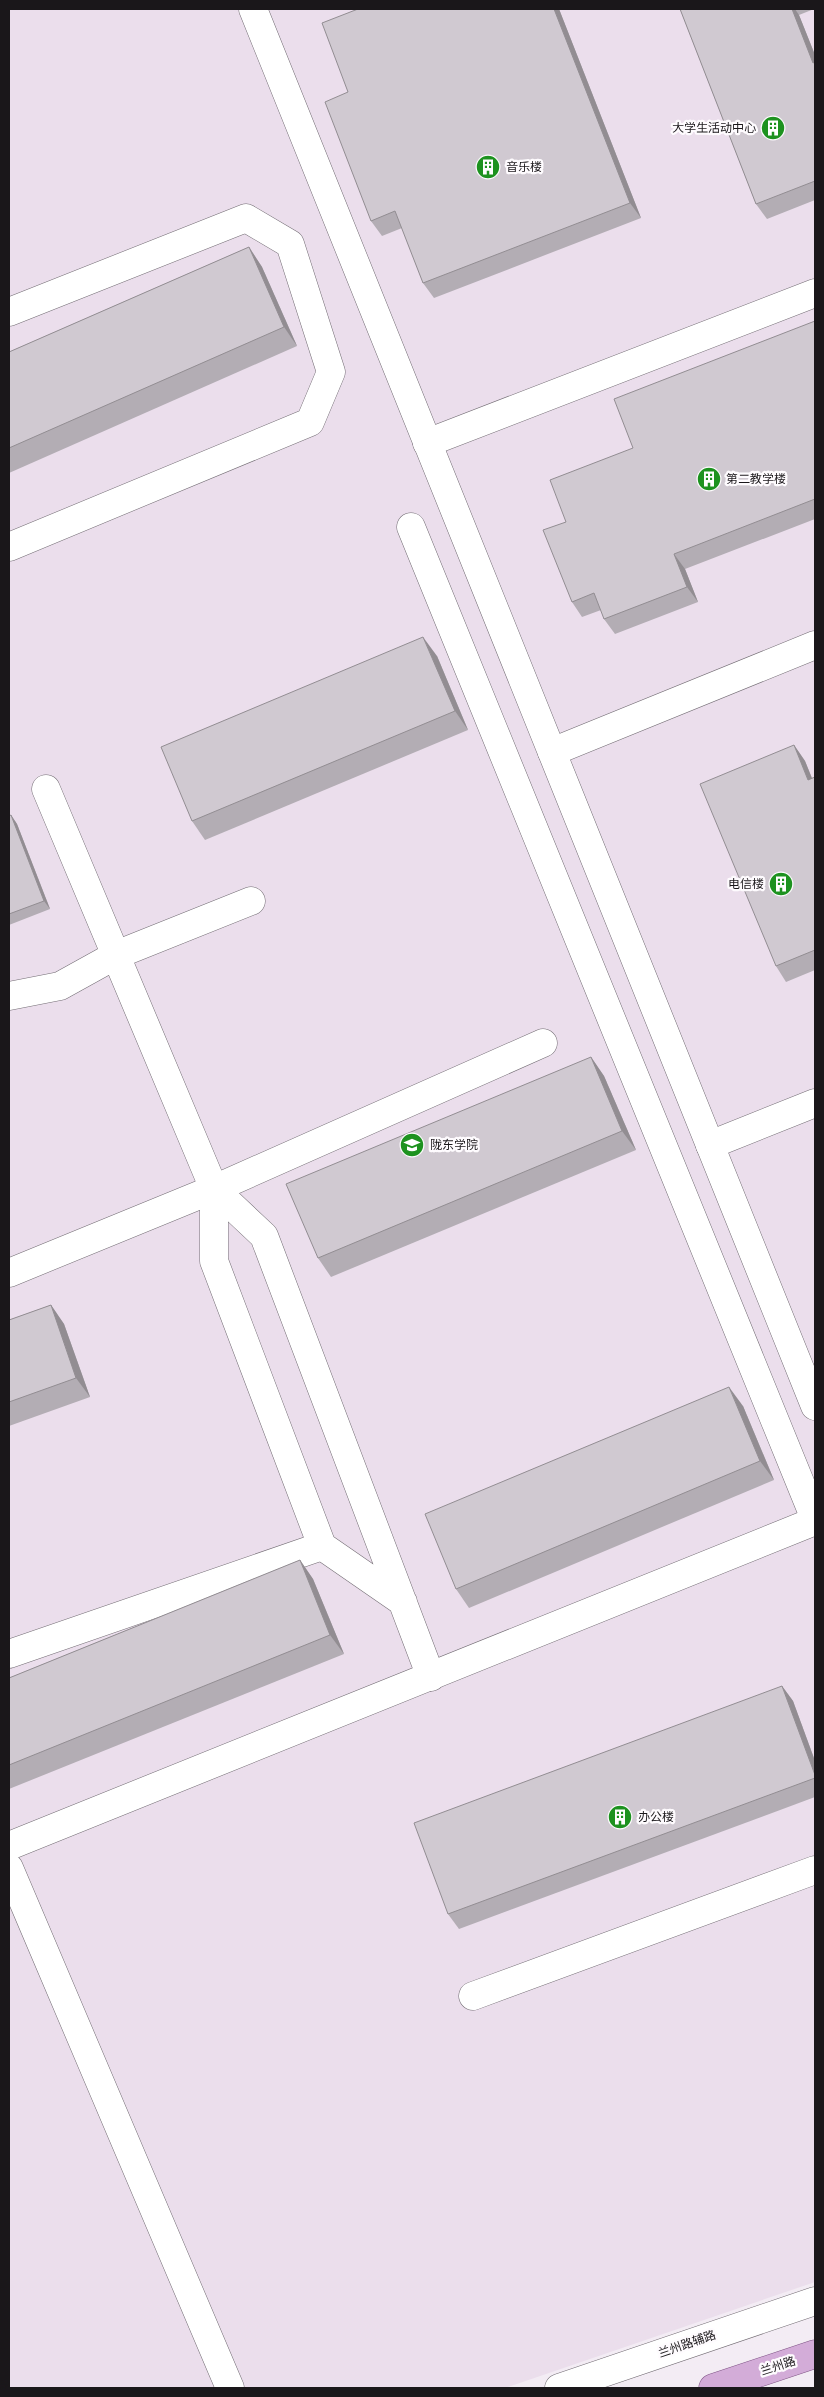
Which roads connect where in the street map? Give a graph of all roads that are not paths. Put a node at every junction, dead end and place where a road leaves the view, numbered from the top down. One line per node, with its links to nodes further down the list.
1 (253, 9): 4 (street)
2 (815, 293): 4 (street)
3 (9, 312): 6 (street)
4 (427, 443): 8 (street)
5 (411, 527): 19 (street)
6 (9, 547)
7 (815, 645): 8 (street)
8 (552, 752): 15 (street)
9 (46, 789): 11 (street)
10 (251, 901): 11 (street)
11 (116, 955): 12 (street); 16 (street)
12 (9, 996)
13 (543, 1042): 16 (street)
14 (815, 1102): 15 (street)
15 (710, 1145): 18 (street)
16 (214, 1189): 17 (street); 20 (street); 21 (street)
17 (9, 1273)
18 (815, 1406)
19 (815, 1520): 23 (street)
20 (322, 1546): 21 (street); 22 (street)
21 (403, 1602): 23 (street)
22 (9, 1654)
23 (432, 1677): 24 (street)
24 (9, 1846)
25 (9, 1868): 30 (street)
26 (815, 1870): 27 (street)
27 (473, 1996)
28 (815, 2301): 31 (street, 兰州路辅路)
29 (815, 2354): 32 (main road, 兰州路)
30 (230, 2388)
31 (559, 2388)
32 (713, 2388)

